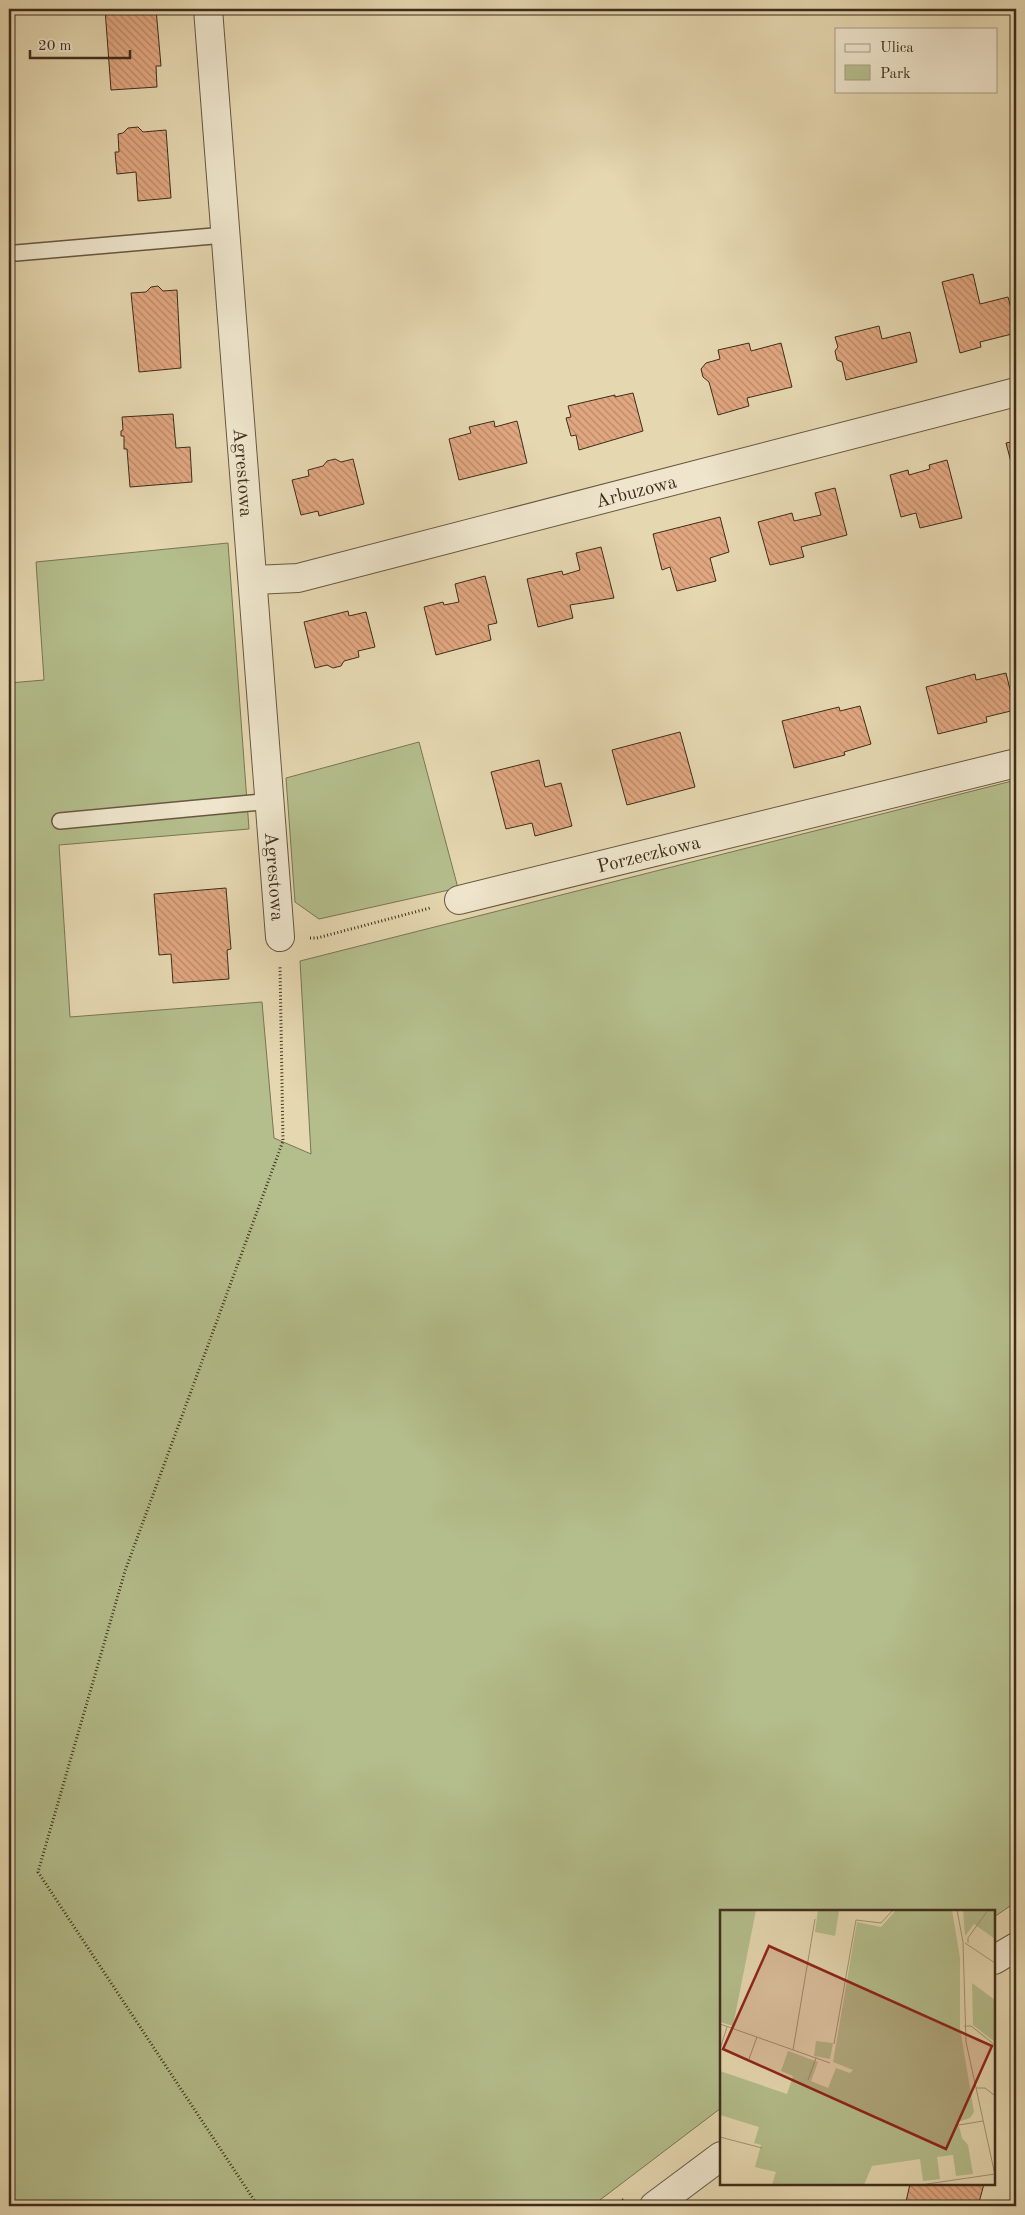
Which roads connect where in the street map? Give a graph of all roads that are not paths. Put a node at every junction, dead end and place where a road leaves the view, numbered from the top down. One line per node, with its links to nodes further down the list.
1 (208, 9): 2 (street, Agrestowa)
2 (225, 235): 3 (lane); 5 (street, Agrestowa)
3 (16, 253)
4 (1016, 392): 5 (street, Arbuzowa)
5 (253, 580): 7 (street, Agrestowa)
6 (1016, 763): 9 (street, Porzeczkowa)
7 (271, 801): 8 (lane); 10 (street, Agrestowa)
8 (60, 821)
9 (459, 900)
10 (280, 937)
11 (1016, 1947): 12 (street)
12 (995, 1959)
13 (720, 2157): 14 (street)
14 (654, 2206)

